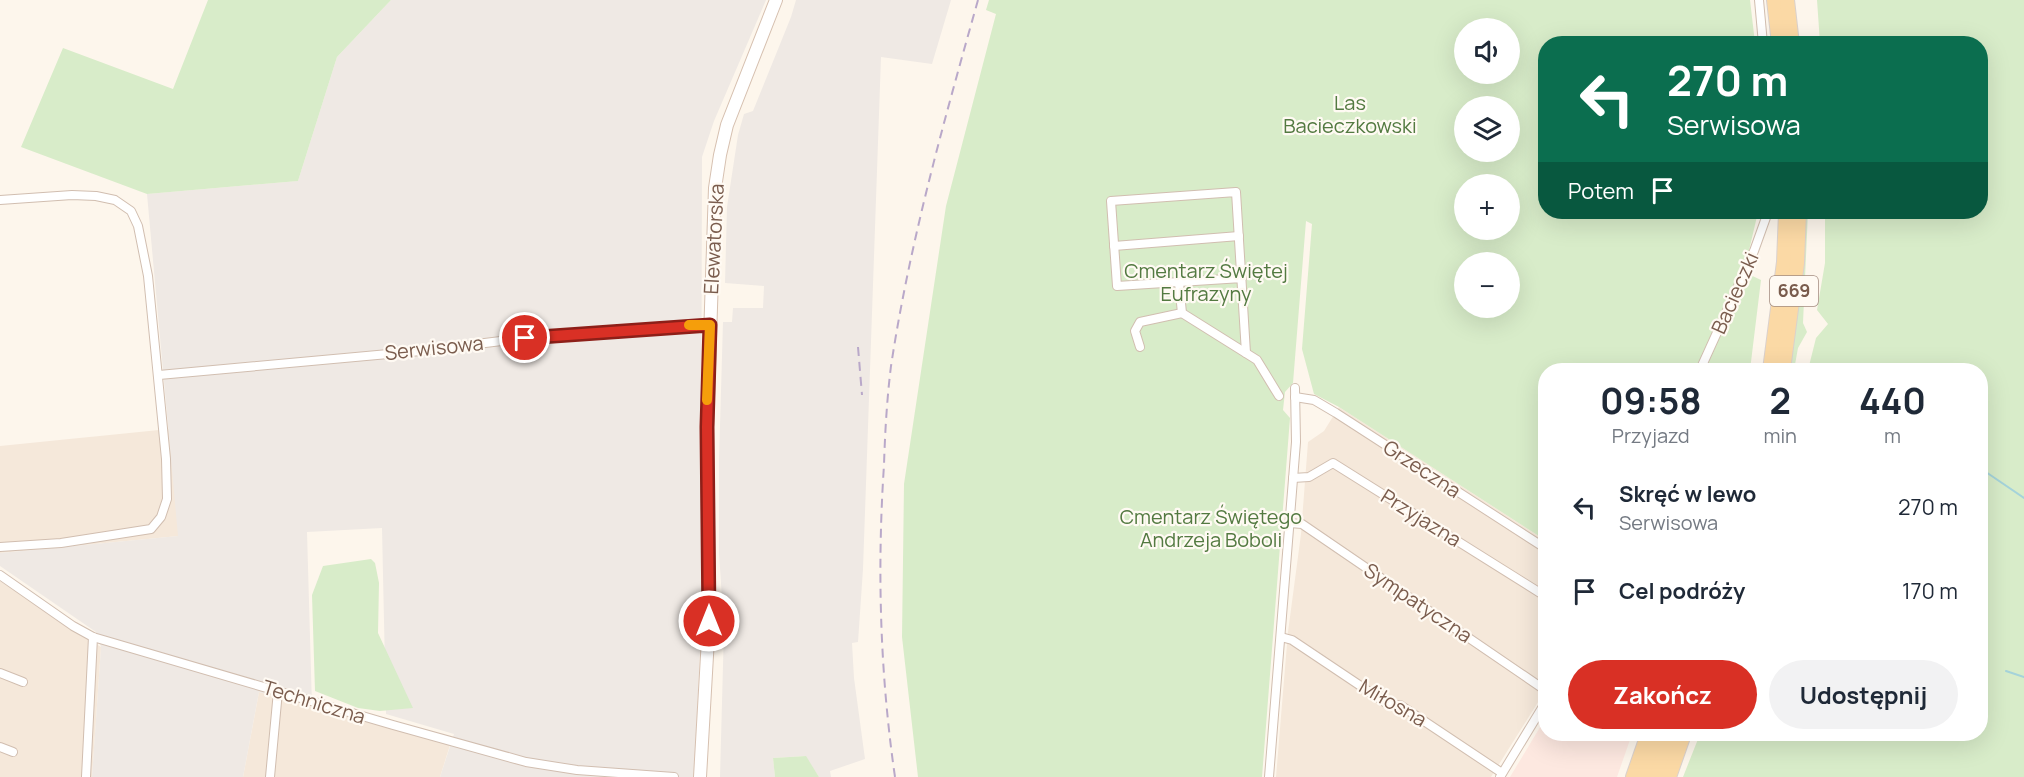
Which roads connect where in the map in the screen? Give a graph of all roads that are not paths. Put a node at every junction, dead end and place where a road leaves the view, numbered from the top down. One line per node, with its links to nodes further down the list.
1 (776, 0): 17 (street, Elewatorska)
2 (1759, 0): 5 (street)
3 (1774, 0): 6 (main road)
4 (1787, 0): 7 (main road)
5 (1763, 36)
6 (1778, 36)
7 (1791, 36)
8 (0, 200): 23 (street)
9 (1765, 219): 20 (street, Bacieczki)
10 (1786, 219): 21 (main road, 669)
11 (1799, 219): 22 (main road, 669)
12 (1239, 236): 13 (street); 13 (street); 14 (street)
13 (1114, 246): 15 (street)
14 (1242, 278): 15 (street); 19 (street)
15 (1179, 283): 16 (street)
16 (1182, 313): 18 (street); 19 (street)
17 (710, 325): 23 (street, Serwisowa); 48 (street, Elewatorska)
18 (1140, 347)
19 (1246, 353): 24 (street)
20 (1703, 363)
21 (1771, 363)
22 (1784, 363)
23 (159, 375): 28 (street)
24 (1279, 396)
25 (1293, 478): 26 (street); 27 (street, Grzeczna); 30 (street, Przyjazna)
26 (1290, 522): 32 (street); 35 (street, Sympatyczna)
27 (1538, 543)
28 (0, 548)
29 (0, 575): 31 (street, Techniczna)
30 (1538, 592)
31 (93, 637): 36 (street, Techniczna); 45 (street)
32 (1281, 637): 44 (street, Miłosna); 49 (street)
33 (0, 673): 34 (street)
34 (23, 682)
35 (1538, 685)
36 (278, 691): 46 (street); 47 (street, Techniczna)
37 (1538, 714): 44 (street)
38 (1646, 741): 50 (main road)
39 (1657, 741): 51 (main road)
40 (1669, 741): 52 (main road)
41 (1682, 741): 53 (main road)
42 (0, 747): 43 (street)
43 (13, 752)
44 (1501, 775)
45 (86, 777)
46 (270, 777)
47 (674, 777)
48 (700, 777)
49 (1269, 777)
50 (1633, 777)
51 (1644, 777)
52 (1656, 777)
53 (1669, 777)

